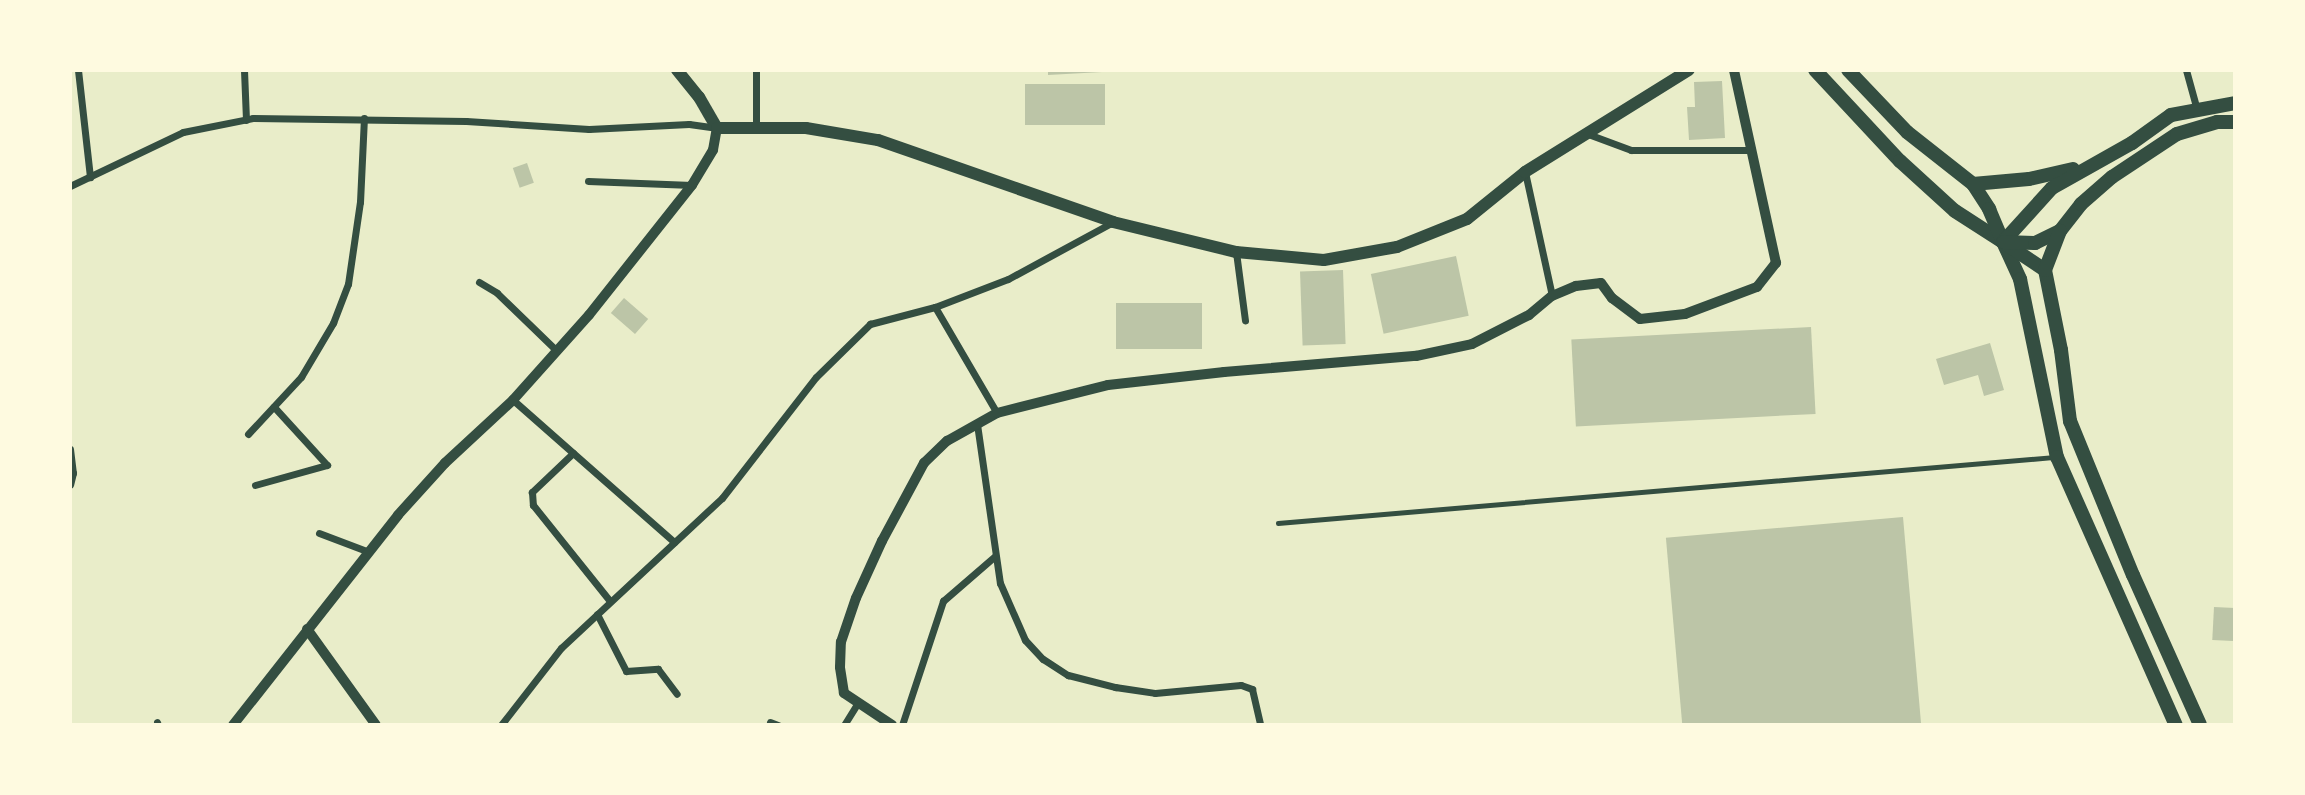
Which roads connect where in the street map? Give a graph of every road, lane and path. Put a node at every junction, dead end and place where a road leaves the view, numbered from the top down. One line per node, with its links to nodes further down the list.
1 (78, 70): 21 (street)
2 (244, 70): 13 (street)
3 (677, 70): 15 (main road)
4 (755, 70): 16 (street)
5 (1689, 70): 17 (main road)
6 (1734, 70): 18 (street)
7 (1815, 70): 28 (main road)
8 (1848, 70): 23 (main road)
9 (2186, 70): 11 (street)
10 (2235, 103): 11 (main road)
11 (2197, 110): 19 (main road)
12 (364, 118): 13 (street); 15 (street); 37 (street)
13 (246, 120): 21 (street)
14 (2235, 122): 27 (main road)
15 (717, 128): 16 (main road); 24 (street)
16 (756, 128): 26 (main road)
17 (1587, 134): 18 (street); 20 (main road)
18 (1751, 150): 32 (street)
19 (2084, 167): 23 (main road); 28 (main road)
20 (1525, 172): 29 (main road); 32 (street)
21 (90, 177): 25 (street)
22 (588, 181): 24 (street)
23 (1973, 184): 28 (main road)
24 (692, 185): 35 (street)
25 (70, 186)
26 (1113, 222): 29 (main road); 33 (street)
27 (2060, 231): 28 (main road); 30 (main road)
28 (2003, 242): 30 (main road); 43 (main road)
29 (1236, 252): 34 (street)
30 (2045, 270): 65 (main road)
31 (479, 282): 35 (street)
32 (1552, 296): 38 (street)
33 (935, 307): 38 (street); 48 (street)
34 (1245, 320)
35 (557, 351): 36 (street)
36 (513, 400): 42 (street); 49 (street)
37 (274, 407): 40 (street); 45 (street)
38 (997, 413): 39 (street)
39 (977, 424): 50 (street); 55 (street)
40 (248, 433)
41 (70, 449): 44 (street)
42 (573, 453): 48 (street); 51 (street)
43 (2057, 457): 46 (lane); 64 (main road)
44 (70, 485)
45 (255, 485)
46 (1278, 523)
47 (319, 533): 49 (street)
48 (674, 542): 51 (street)
49 (369, 552): 53 (street)
50 (995, 556): 62 (street); 63 (street)
51 (610, 601): 52 (street)
52 (597, 614): 54 (street); 56 (street)
53 (307, 629): 57 (street); 58 (street)
54 (677, 694)
55 (858, 703): 60 (street); 61 (street)
56 (503, 722): 59 (street)
57 (233, 725)
58 (376, 725)
59 (513, 725)
60 (844, 725)
61 (892, 725)
62 (902, 725)
63 (1260, 725)
64 (2176, 725)
65 (2200, 725)

